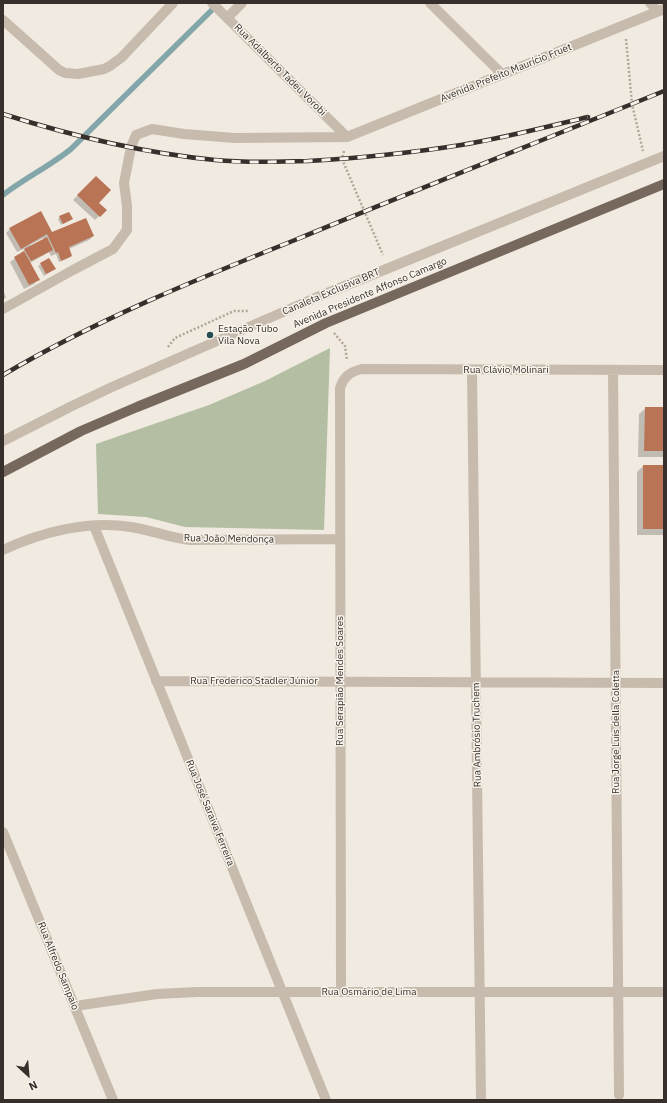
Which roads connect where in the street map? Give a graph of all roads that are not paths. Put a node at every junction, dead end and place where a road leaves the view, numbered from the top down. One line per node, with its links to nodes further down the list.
1 (173, 3): 10 (street)
2 (212, 3): 7 (street, Rua Adalberto Tadeu Vorobi)
3 (242, 3): 7 (street)
4 (430, 3): 11 (street)
5 (650, 3): 6 (street)
6 (661, 10): 11 (street, Avenida Prefeito Maurício Fruet)
7 (227, 18): 12 (street, Rua Adalberto Tadeu Vorobi)
8 (3, 20): 10 (street)
9 (3, 30): 10 (street)
10 (15, 32)
11 (502, 74): 12 (street, Avenida Prefeito Maurício Fruet)
12 (347, 137): 15 (street)
13 (664, 156): 20 (street, Canaleta Exclusiva BRT)
14 (664, 184): 21 (main road, Avenida Presidente Affonso Camargo)
15 (3, 309)
16 (472, 370): 17 (street, Rua Clávio Molinari); 19 (street, Rua Clávio Molinari); 27 (street, Rua Ambrósio Truchem)
17 (613, 370): 18 (street, Rua Clávio Molinari); 28 (street, Rua Jorge Luís della Coletta)
18 (664, 370)
19 (348, 374): 23 (street, Rua Serapião Mendes Soares)
20 (3, 441)
21 (3, 472)
22 (94, 526): 23 (street, Rua João Mendonça); 24 (street, Rua João Mendonça); 25 (street, Rua José Saraiva Ferreira)
23 (340, 539): 26 (street, Rua Serapião Mendes Soares)
24 (3, 550)
25 (156, 681): 26 (street, Rua Frederico Stadler Júnior); 31 (street, Rua José Saraiva Ferreira)
26 (340, 682): 27 (street, Rua Frederico Stadler Júnior); 32 (street, Rua Serapião Mendes Soares)
27 (476, 682): 28 (street, Rua Frederico Stadler Júnior); 33 (street, Rua Ambrósio Truchem)
28 (616, 683): 29 (street, Rua Frederico Stadler Júnior); 34 (street, Rua Jorge Luís della Coletta)
29 (664, 683)
30 (3, 832): 36 (street, Rua Alfredo Sampaio)
31 (282, 992): 32 (street, Rua Osmário de Lima); 36 (street, Rua Osmário de Lima); 39 (street, Rua José Saraiva Ferreira)
32 (341, 992): 33 (street, Rua Osmário de Lima)
33 (479, 992): 34 (street, Rua Osmário de Lima); 40 (street, Rua Ambrósio Truchem)
34 (618, 992): 35 (street, Rua Osmário de Lima); 37 (street, Rua Jorge Luís della Coletta)
35 (664, 992)
36 (75, 1006): 38 (street, Rua Alfredo Sampaio)
37 (619, 1095)
38 (114, 1100)
39 (326, 1100)
40 (481, 1100)

